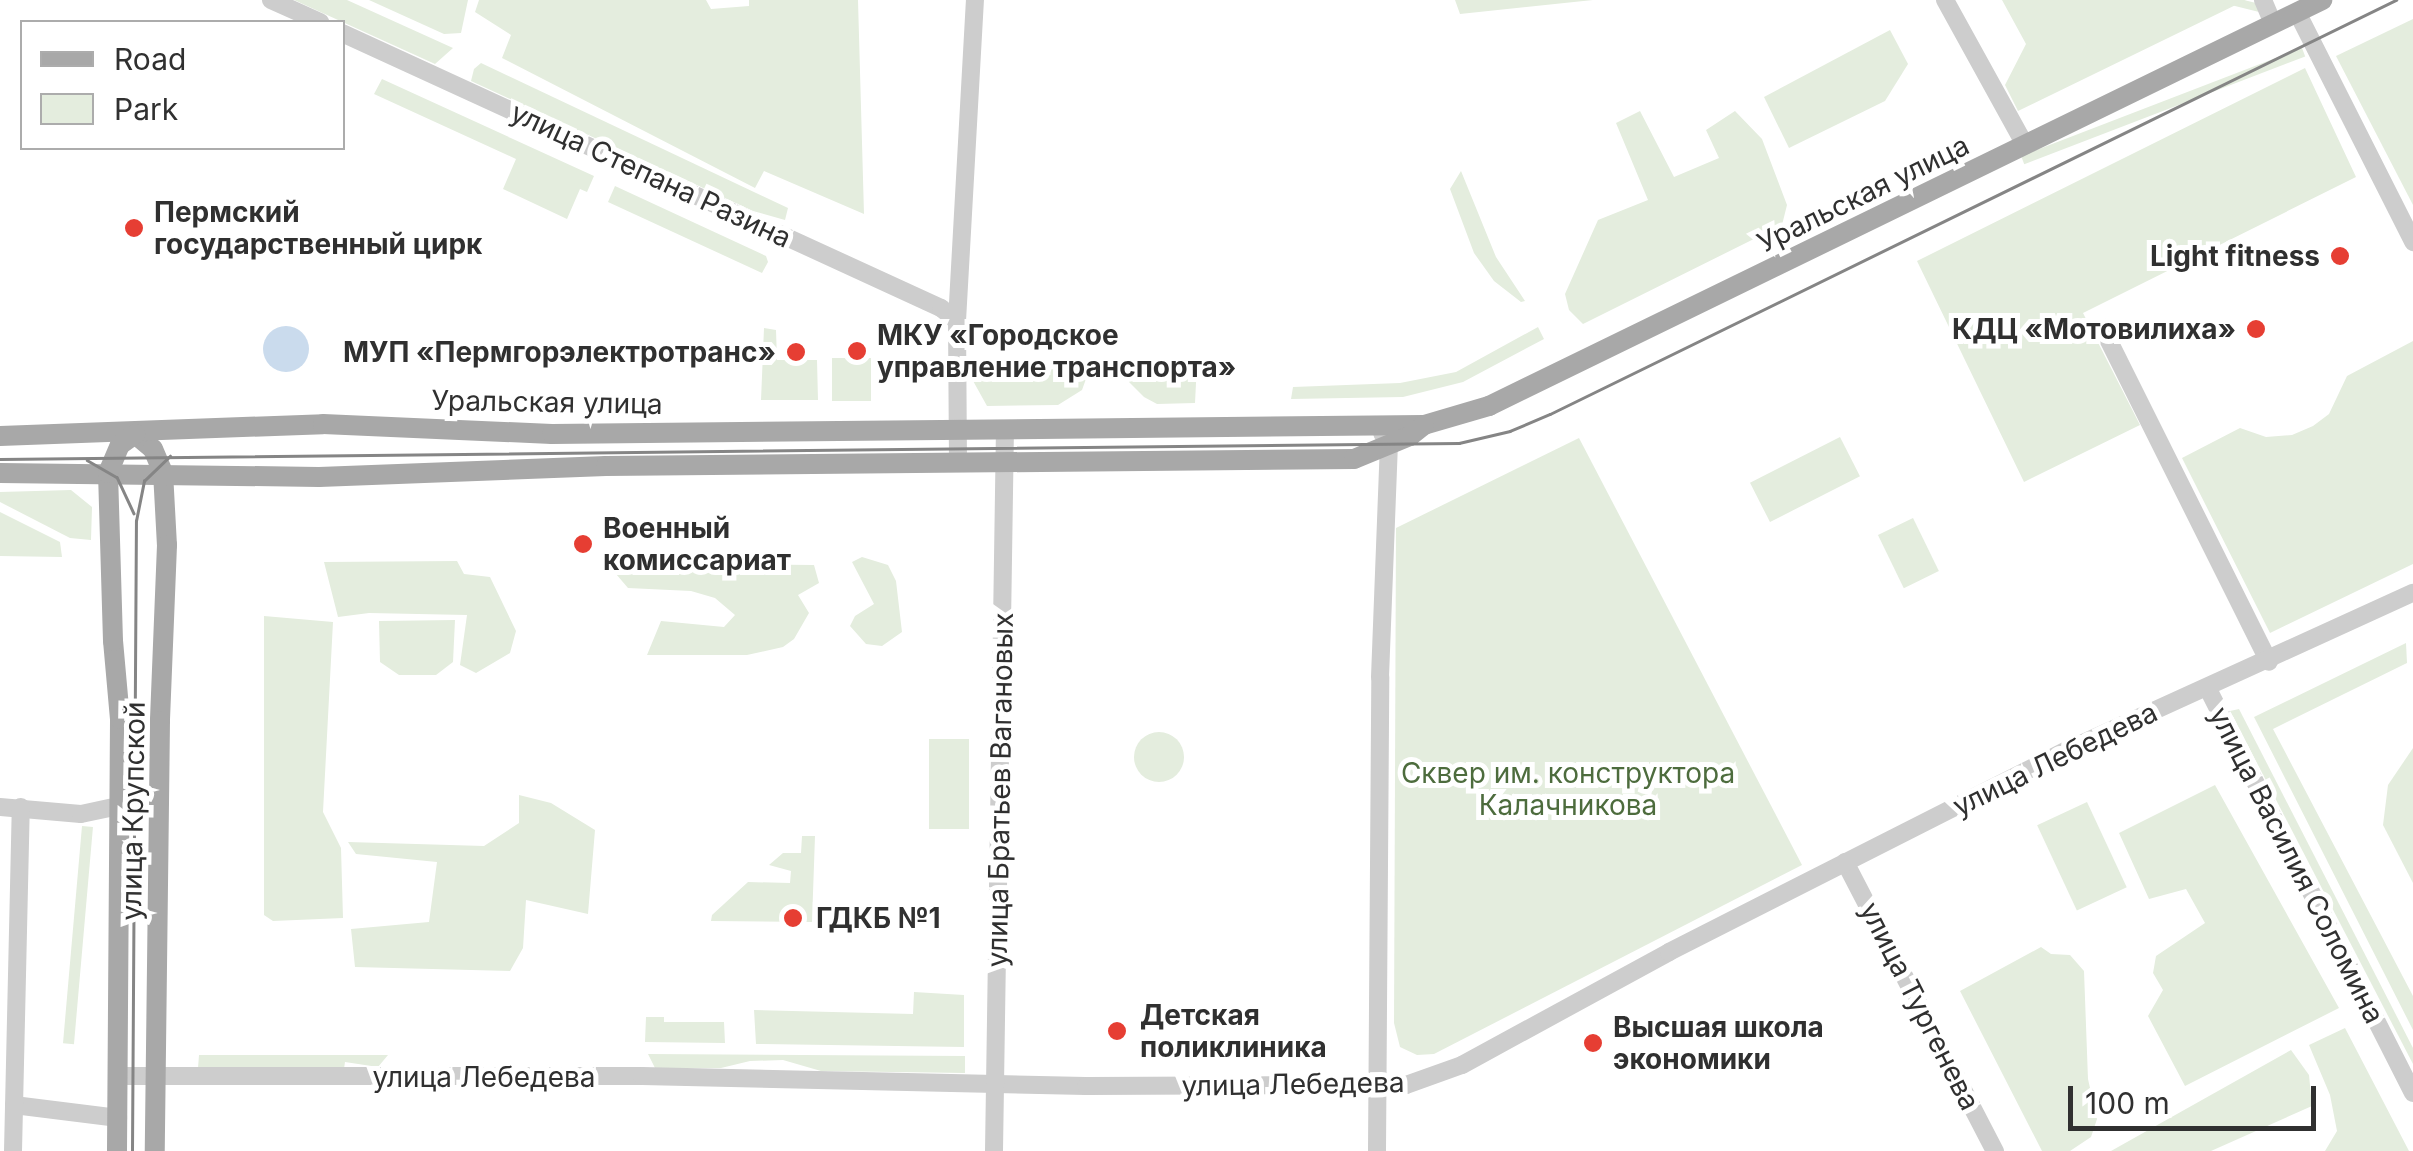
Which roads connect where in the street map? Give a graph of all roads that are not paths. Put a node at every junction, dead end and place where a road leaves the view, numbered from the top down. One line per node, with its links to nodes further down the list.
1 (270, 0): 7 (street)
2 (975, 0): 12 (street)
3 (1946, 0): 10 (street)
4 (2263, 0): 8 (street)
5 (2322, 0): 6 (main road, Уральская улица)
6 (2297, 12): 8 (main road, Уральская улица); 11 (street)
7 (315, 20)
8 (2274, 24): 10 (main road, Уральская улица)
9 (345, 34): 12 (street, улица Степана Разина)
10 (2025, 145): 18 (main road, Уральская улица)
11 (2413, 242)
12 (957, 321): 14 (street)
13 (2102, 327): 25 (street)
14 (958, 429): 15 (main road, Уральская улица); 16 (main road, Уральская улица); 19 (street)
15 (1005, 429): 18 (main road, Уральская улица); 20 (street, улица Братьев Вагановых)
16 (136, 434): 17 (main road, Уральская улица); 21 (main road); 23 (main road)
17 (0, 436)
18 (1384, 436): 20 (main road, Уральская улица); 34 (street)
19 (958, 463): 20 (main road, Уральская улица); 21 (main road, Уральская улица)
20 (1006, 463): 33 (street, улица Братьев Вагановых)
21 (163, 472): 23 (main road, Уральская улица); 32 (main road, улица Крупской)
22 (0, 473): 23 (main road, Уральская улица)
23 (108, 473): 27 (main road, улица Крупской)
24 (2413, 593): 25 (street, улица Лебедева)
25 (2269, 662): 26 (street, улица Лебедева)
26 (2208, 690): 30 (street, улица Лебедева); 35 (street, улица Василия Соломина)
27 (120, 806): 29 (street); 31 (main road, улица Крупской)
28 (0, 807): 29 (street)
29 (21, 807): 36 (street)
30 (1845, 862): 34 (street, улица Лебедева); 43 (street, улица Тургенева)
31 (119, 1076): 32 (street, улица Лебедева); 37 (main road, улица Крупской)
32 (156, 1077): 33 (street, улица Лебедева); 40 (main road, улица Крупской)
33 (995, 1085): 34 (street, улица Лебедева); 41 (street, улица Братьев Вагановых)
34 (1379, 1087): 42 (street)
35 (2413, 1093)
36 (14, 1105): 37 (street); 38 (street)
37 (118, 1118): 39 (main road, улица Крупской)
38 (13, 1151)
39 (117, 1151)
40 (155, 1151)
41 (994, 1151)
42 (1378, 1151)
43 (1995, 1151)

